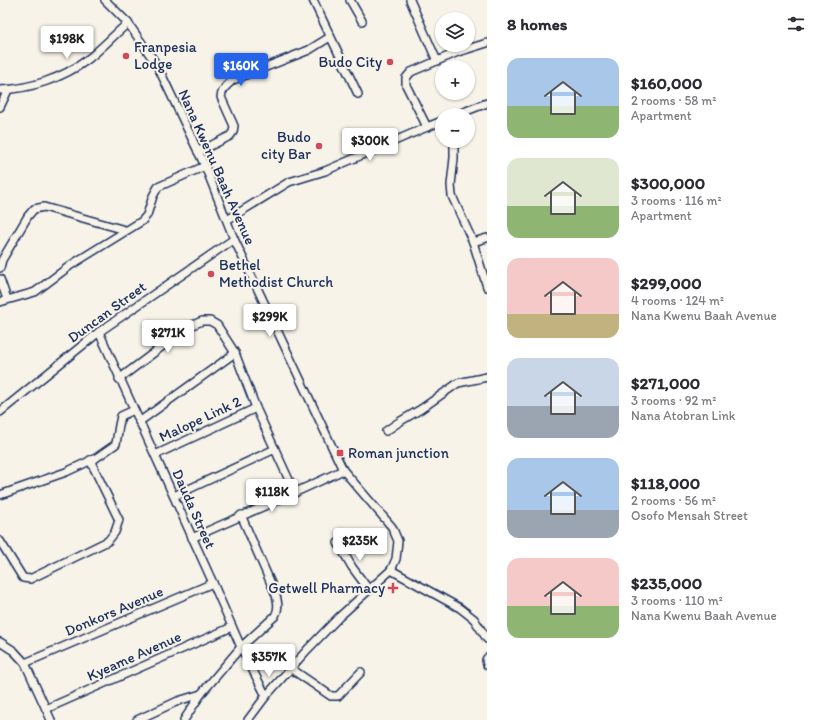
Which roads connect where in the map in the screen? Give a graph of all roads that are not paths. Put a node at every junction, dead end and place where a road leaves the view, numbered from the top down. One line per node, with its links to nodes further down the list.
1 (105, 0): 6 (street, Nana Kwenu Baah Avenue)
2 (313, 0): 7 (street)
3 (350, 0): 5 (street)
4 (410, 0): 9 (street)
5 (362, 21)
6 (128, 23): 13 (street); 21 (street, Nana Kwenu Baah Avenue)
7 (330, 37): 14 (street); 21 (street)
8 (487, 43): 10 (street)
9 (437, 60)
10 (440, 60)
11 (435, 62): 19 (street)
12 (0, 90): 13 (street)
13 (8, 90): 16 (street)
14 (358, 94)
15 (487, 103): 17 (street)
16 (0, 107)
17 (474, 108)
18 (435, 124): 19 (street)
19 (427, 127): 23 (street)
20 (454, 148): 27 (street)
21 (198, 152): 22 (street, Nana Kwenu Baah Avenue)
22 (205, 166): 23 (street, Nana Kwenu Baah Avenue); 24 (street)
23 (226, 220): 26 (street, Nana Kwenu Baah Avenue)
24 (126, 230): 28 (street); 31 (street)
25 (487, 238): 27 (street)
26 (234, 239): 32 (street, Duncan Street); 44 (street, Nana Kwenu Baah Avenue)
27 (473, 242): 30 (street)
28 (0, 268)
29 (0, 278): 31 (street)
30 (487, 287)
31 (4, 300)
32 (99, 332): 35 (street, Dauda Street); 38 (street, Duncan Street)
33 (235, 353): 35 (street); 36 (street); 39 (street)
34 (487, 377): 40 (street)
35 (119, 379): 37 (street, Dauda Street)
36 (256, 408): 41 (street); 42 (street, Malope Link 2)
37 (134, 410): 39 (street, Dauda Street); 43 (street)
38 (0, 412)
39 (139, 422): 42 (street, Dauda Street)
40 (386, 431)
41 (275, 449): 45 (street); 47 (street)
42 (155, 455): 47 (street, Dauda Street)
43 (90, 460): 46 (street); 50 (street)
44 (343, 470): 45 (street); 52 (street, Nana Kwenu Baah Avenue)
45 (295, 493): 48 (street)
46 (0, 495)
47 (174, 496): 49 (street, Dauda Street)
48 (241, 515): 49 (street); 58 (street)
49 (192, 538): 53 (street, Dauda Street)
50 (0, 541)
51 (338, 543): 54 (street)
52 (391, 570): 54 (street, Nana Kwenu Baah Avenue); 56 (street)
53 (213, 583): 55 (street, Dauda Street); 60 (street, Donkors Avenue)
54 (369, 590): 62 (street, Nana Kwenu Baah Avenue)
55 (232, 627): 58 (street, Dauda Street); 66 (street, Kyeame Avenue)
56 (487, 639)
57 (0, 642): 60 (street)
58 (241, 647): 64 (street); 65 (street, Dauda Street)
59 (487, 658): 61 (street)
60 (25, 663): 66 (street)
61 (487, 665)
62 (290, 668): 63 (street); 65 (street, Nana Kwenu Baah Avenue)
63 (361, 672)
64 (200, 694): 68 (street); 69 (street)
65 (266, 696): 70 (street, Nana Kwenu Baah Avenue)
66 (46, 709): 67 (street)
67 (51, 720)
68 (137, 720)
69 (184, 720)
70 (248, 720)

